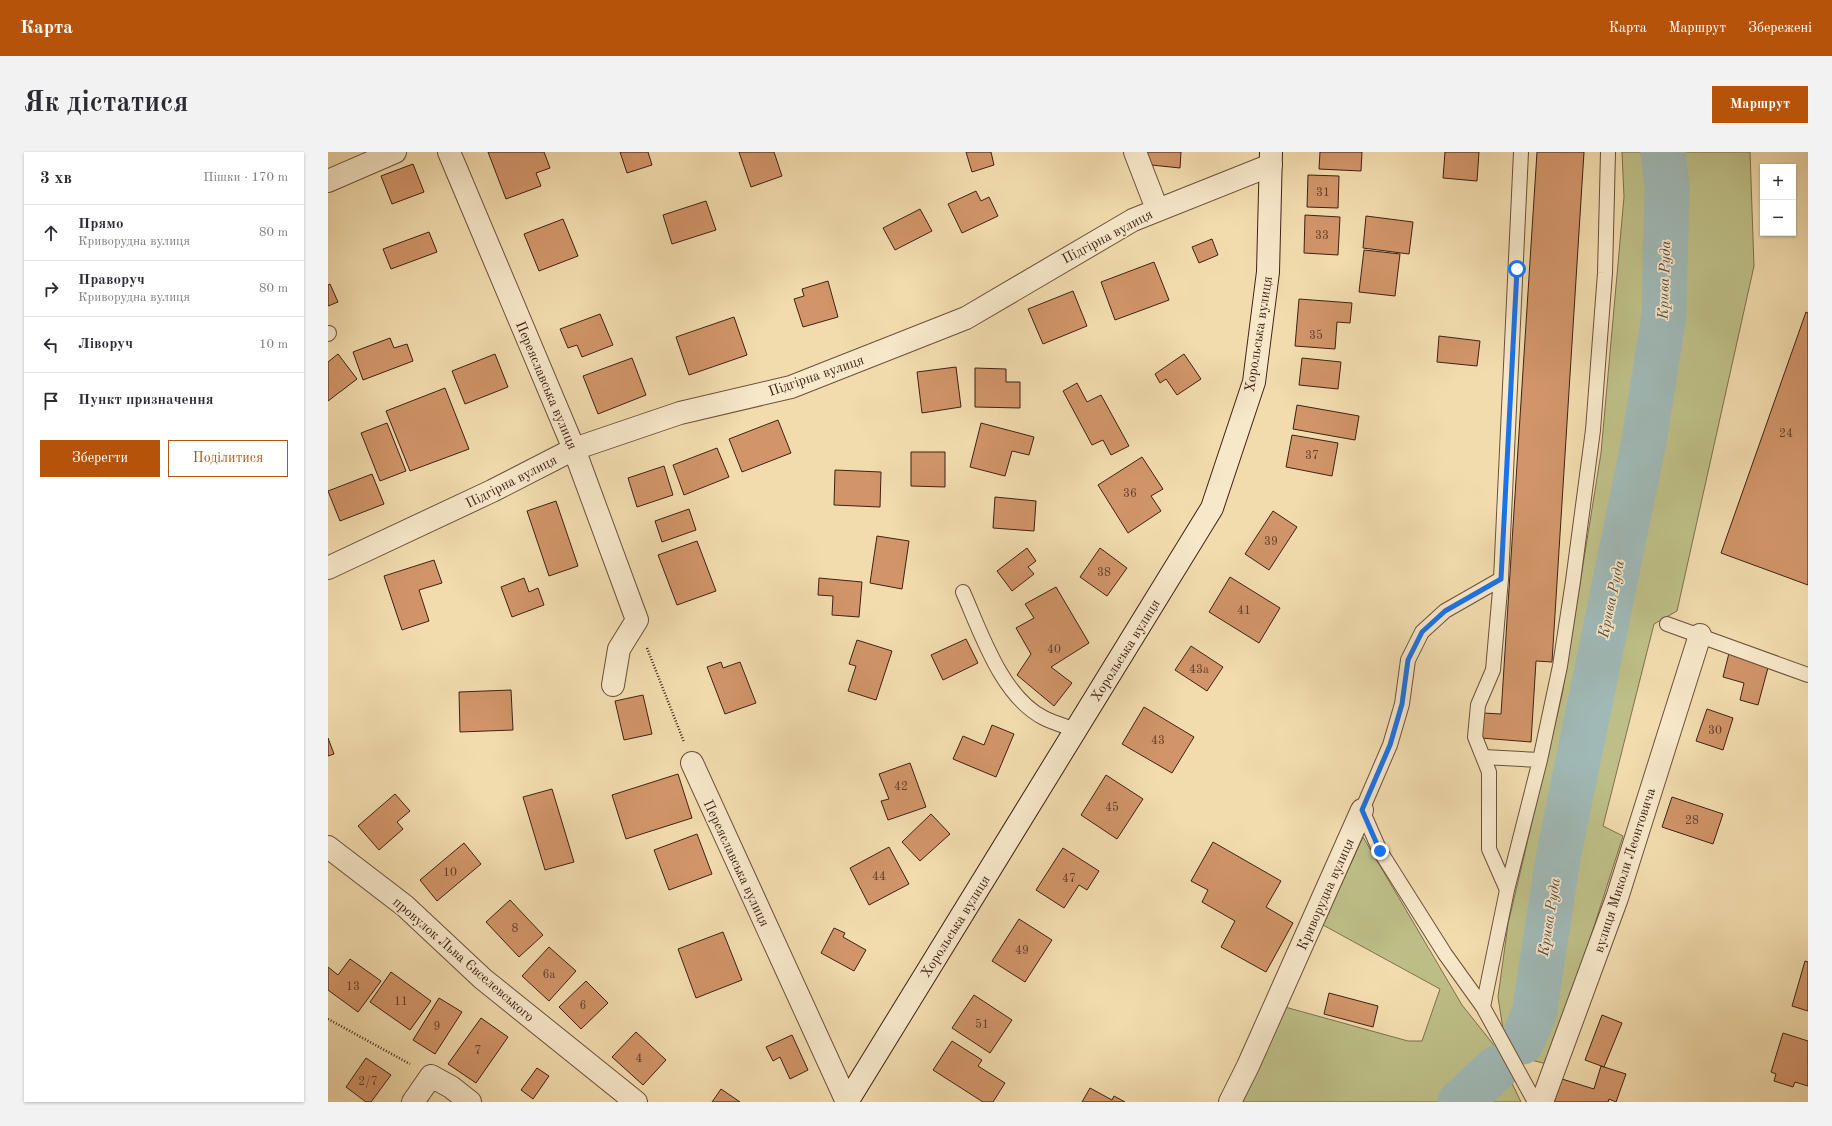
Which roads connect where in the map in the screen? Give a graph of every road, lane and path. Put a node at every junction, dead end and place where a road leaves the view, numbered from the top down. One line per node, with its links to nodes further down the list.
1 (395, 152): 7 (street)
2 (449, 152): 9 (street, Переяславська вулиця)
3 (1135, 152): 8 (street)
4 (1521, 152): 11 (lane)
5 (1608, 152): 20 (lane)
6 (1271, 158): 8 (street, Підгірна вулиця); 18 (street, Хорольська вулиця)
7 (328, 181)
8 (1157, 209): 9 (street, Підгірна вулиця)
9 (574, 449): 10 (street, Підгірна вулиця); 13 (street, Переяславська вулиця)
10 (328, 568)
11 (1501, 579): 19 (lane); 22 (lane, Криворудна вулиця)
12 (963, 592): 18 (lane)
13 (637, 620): 17 (street); 21 (path)
14 (1667, 624): 15 (lane)
15 (1700, 635): 16 (lane); 34 (street, вулиця Миколи Леонтовича)
16 (1808, 675)
17 (613, 685)
18 (1076, 730): 31 (street, Хорольська вулиця)
19 (1484, 757): 20 (lane); 24 (lane)
20 (1540, 760): 24 (lane)
21 (692, 763): 31 (street, Переяславська вулиця)
22 (1362, 810): 25 (lane); 32 (street, Криворудна вулиця)
23 (328, 847): 30 (street, провулок Льва Євселевського)
24 (1507, 890): 25 (lane)
25 (1483, 1007): 33 (lane)
26 (328, 1019): 27 (path)
27 (431, 1076): 28 (street); 29 (street)
28 (413, 1102)
29 (470, 1102)
30 (636, 1102)
31 (847, 1102)
32 (1230, 1102)
33 (1535, 1102)
34 (1542, 1102)

